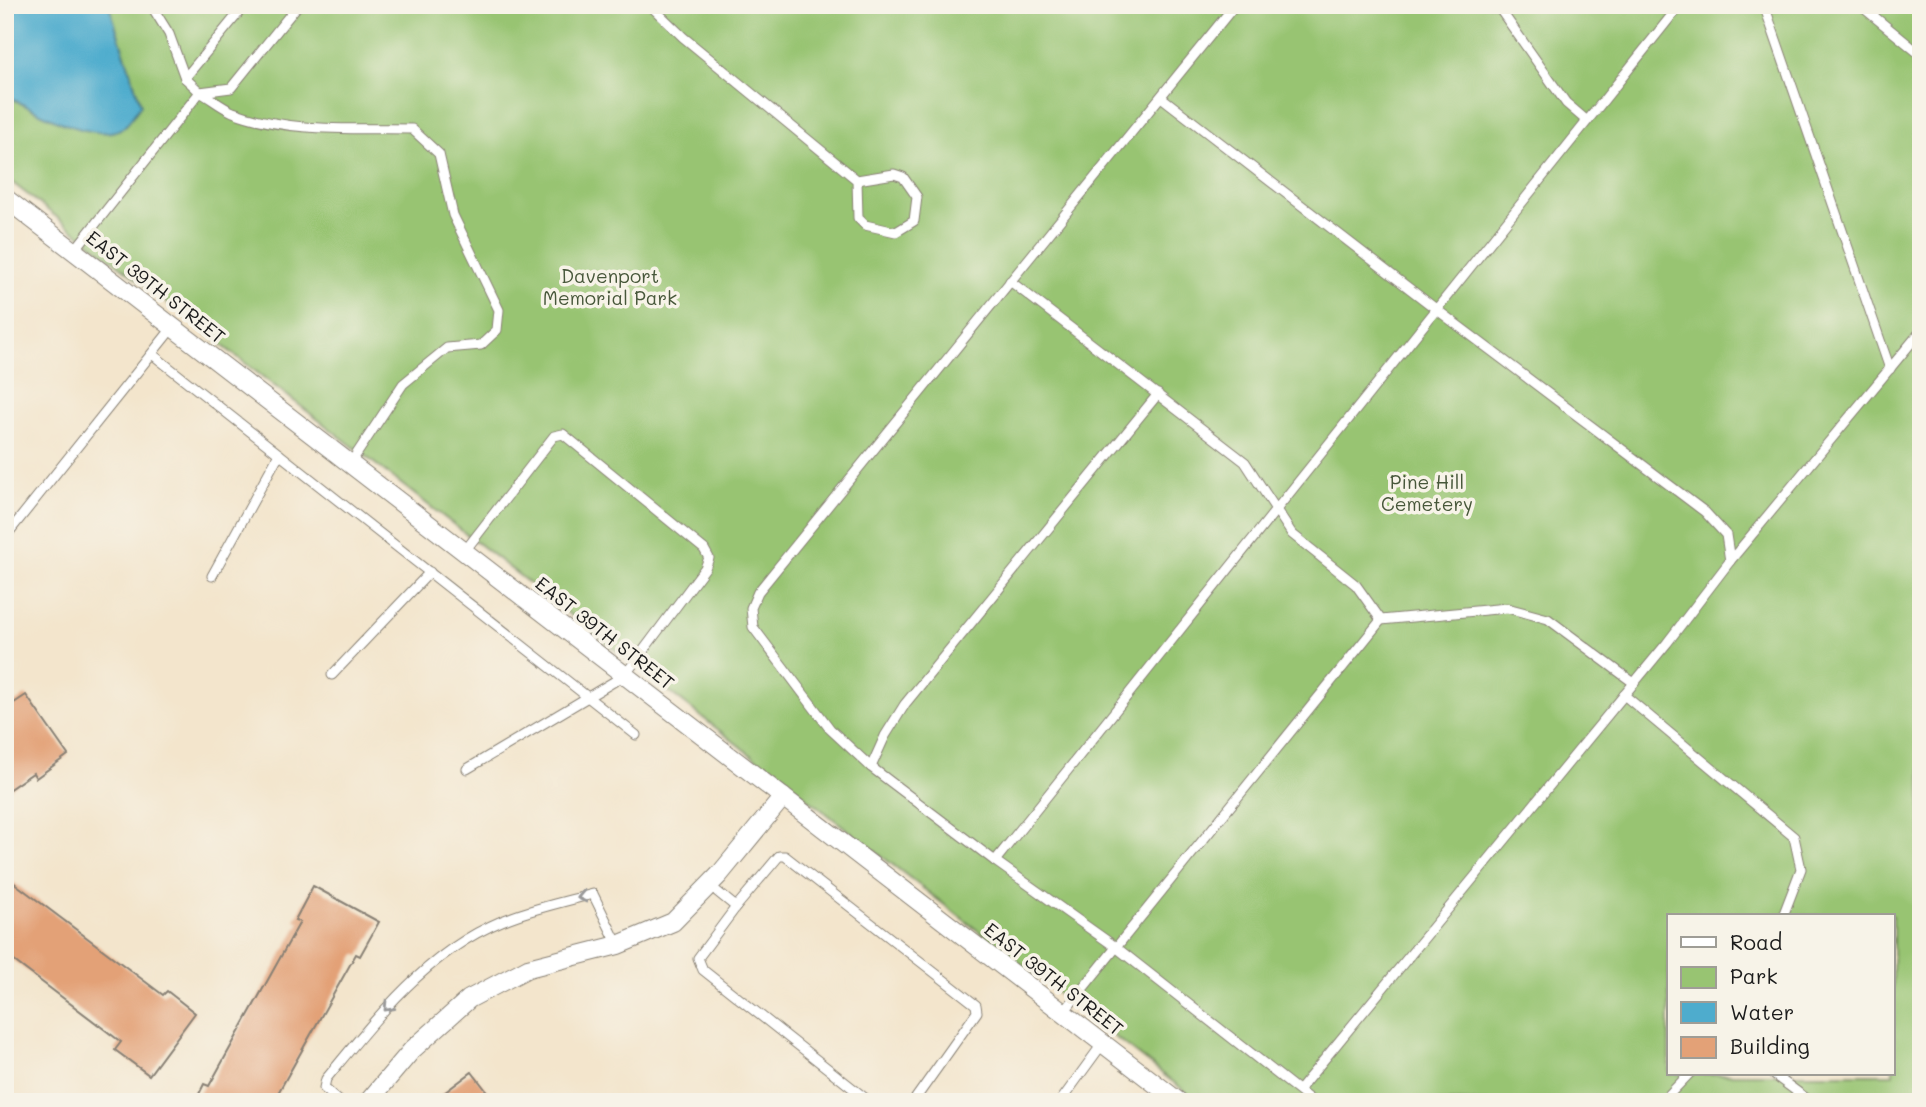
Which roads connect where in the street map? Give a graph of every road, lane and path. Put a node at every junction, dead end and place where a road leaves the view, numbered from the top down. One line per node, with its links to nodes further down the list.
1 (151, 5): 11 (lane)
2 (245, 5): 11 (lane)
3 (298, 5): 12 (lane)
4 (655, 5): 15 (lane)
5 (1235, 5): 13 (lane)
6 (1497, 5): 14 (lane)
7 (1680, 5): 14 (lane)
8 (1764, 5): 23 (lane)
9 (1860, 5): 10 (lane)
10 (1921, 55)
11 (186, 78): 12 (lane)
12 (200, 92): 17 (lane); 28 (lane)
13 (1161, 97): 18 (lane); 19 (lane)
14 (1587, 121): 19 (lane)
15 (857, 180): 15 (lane)
16 (5, 198): 17 (street, EAST 39TH STREET)
17 (74, 251): 20 (street, EAST 39TH STREET)
18 (1010, 281): 24 (lane); 42 (lane)
19 (1436, 309): 29 (lane); 32 (lane)
20 (173, 327): 22 (lane); 28 (street, EAST 39TH STREET)
21 (1921, 331): 23 (lane)
22 (152, 354): 27 (lane); 30 (lane)
23 (1890, 369): 32 (lane)
24 (1158, 394): 29 (lane); 42 (lane)
25 (5, 418): 26 (lane)
26 (5, 436)
27 (279, 454): 33 (lane); 34 (lane)
28 (350, 464): 31 (street, EAST 39TH STREET)
29 (1277, 509): 35 (lane); 45 (lane)
30 (5, 537)
31 (464, 552): 37 (street, EAST 39TH STREET); 37 (lane)
32 (1730, 561): 38 (lane)
33 (430, 572): 36 (lane); 40 (lane)
34 (212, 576)
35 (1381, 620): 38 (lane); 50 (lane)
36 (332, 675)
37 (625, 675): 40 (lane); 44 (street, EAST 39TH STREET)
38 (1634, 684): 39 (lane)
39 (1624, 695): 48 (lane); 55 (lane)
40 (589, 697): 41 (lane); 43 (lane)
41 (636, 735)
42 (871, 767): 45 (lane)
43 (467, 769)
44 (783, 797): 46 (street); 51 (street, EAST 39TH STREET)
45 (995, 861): 50 (lane)
46 (709, 885): 47 (lane); 49 (street)
47 (736, 906): 58 (lane); 59 (lane)
48 (1784, 914)
49 (618, 945): 56 (lane, one-way to 56); 57 (street)
50 (1116, 948): 51 (lane); 55 (lane)
51 (1063, 1013): 52 (street, EAST 39TH STREET)
52 (1103, 1044): 60 (lane); 61 (street, EAST 39TH STREET)
53 (1687, 1076): 63 (lane)
54 (1776, 1076): 64 (lane)
55 (1299, 1090): 62 (lane)
56 (340, 1102)
57 (368, 1102)
58 (870, 1102)
59 (913, 1102)
60 (1060, 1102)
61 (1179, 1102)
62 (1313, 1102)
63 (1662, 1102)
64 (1811, 1102)

